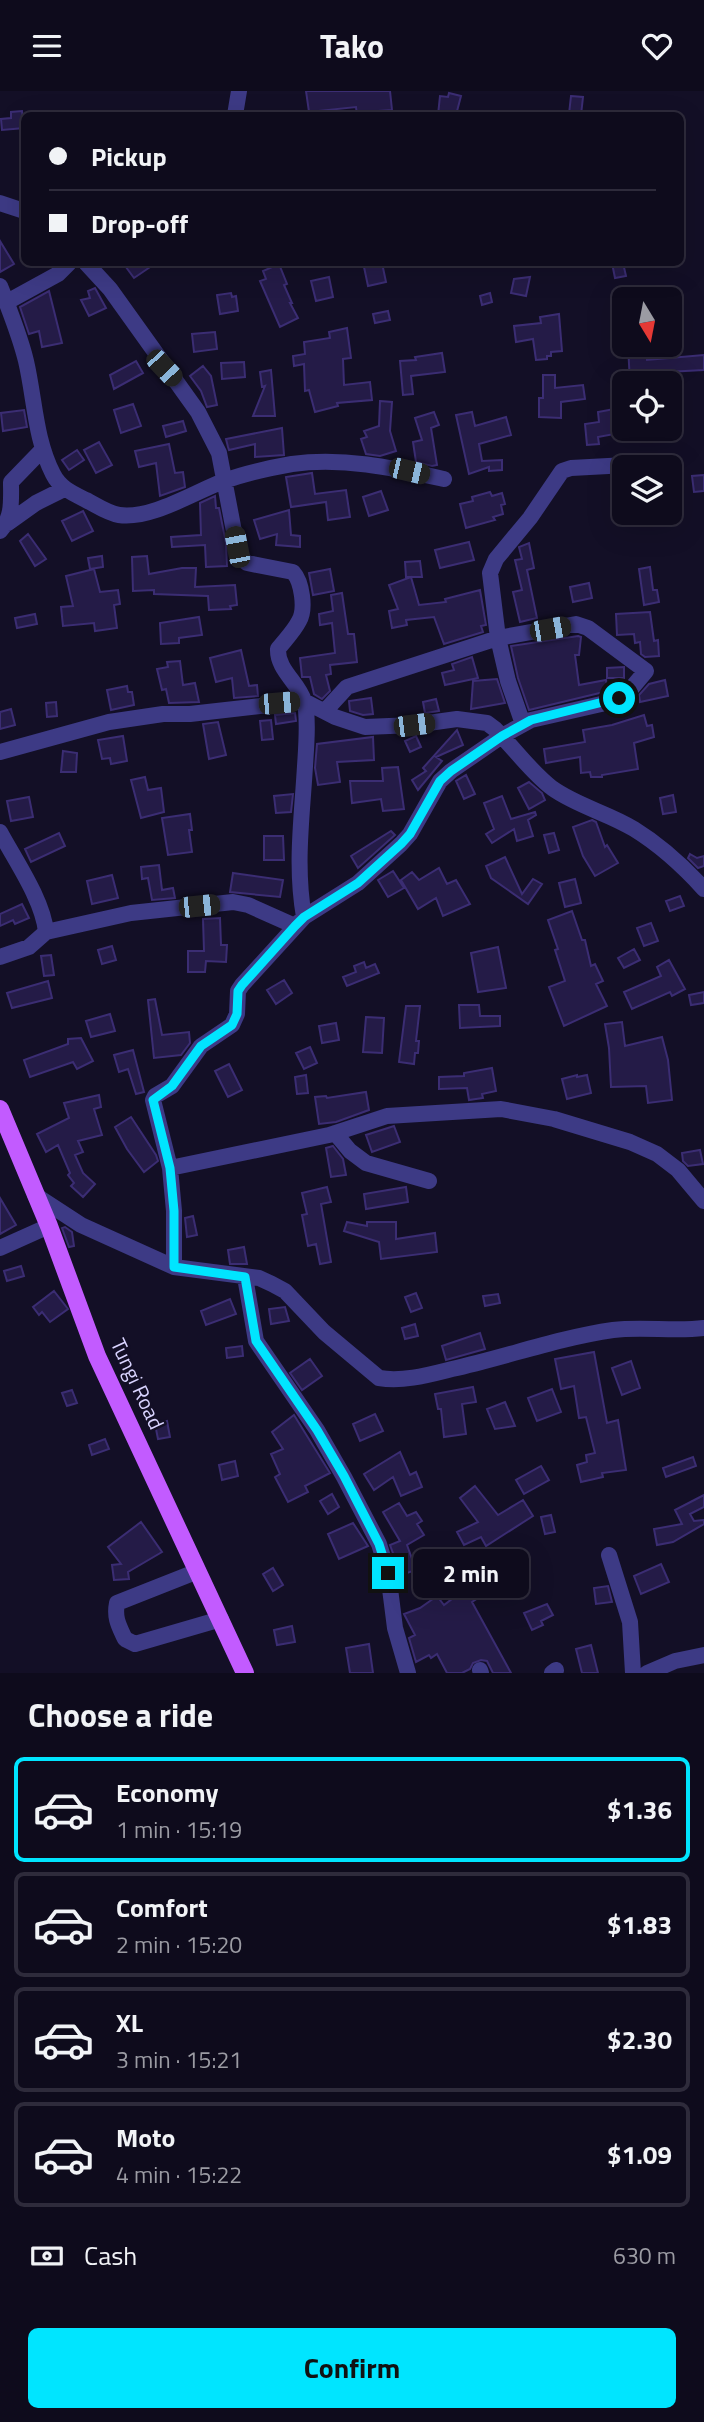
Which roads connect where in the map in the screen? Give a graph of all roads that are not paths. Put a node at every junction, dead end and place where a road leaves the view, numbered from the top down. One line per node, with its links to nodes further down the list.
1 (239, 91): 2 (street)
2 (236, 112)
3 (0, 203): 4 (street)
4 (21, 210)
5 (66, 266): 8 (street)
6 (89, 266): 13 (street)
7 (0, 286): 8 (street)
8 (7, 303): 9 (street)
9 (42, 450): 11 (street); 14 (street)
10 (612, 466): 16 (street)
11 (5, 479): 15 (street)
12 (444, 479): 13 (street)
13 (223, 481): 14 (street); 17 (street)
14 (64, 489): 15 (street)
15 (4, 527)
16 (498, 638): 18 (street); 19 (street); 19 (street)
17 (304, 701): 18 (street); 21 (street); 24 (street)
18 (325, 712): 20 (street)
19 (523, 725): 20 (street)
20 (502, 736): 23 (street); 24 (street)
21 (0, 753)
22 (0, 832): 25 (street)
23 (704, 889)
24 (299, 921): 25 (street); 29 (street)
25 (46, 932): 26 (street)
26 (0, 957)
27 (0, 1108): 31 (main road, Tungi Road)
28 (335, 1133): 29 (street); 30 (street); 32 (street)
29 (170, 1168): 35 (street)
30 (429, 1181)
31 (35, 1195): 33 (main road, Tungi Road); 35 (street)
32 (704, 1201)
33 (50, 1226): 34 (street); 39 (main road, Tungi Road)
34 (0, 1248)
35 (174, 1267): 36 (street)
36 (245, 1277): 37 (street); 43 (street)
37 (704, 1328)
38 (609, 1555): 44 (street)
39 (198, 1571): 40 (main road, Tungi Road); 40 (street)
40 (221, 1619): 42 (main road, Tungi Road)
41 (704, 1655): 45 (street)
42 (246, 1673)
43 (408, 1673)
44 (633, 1673)
45 (647, 1673)

